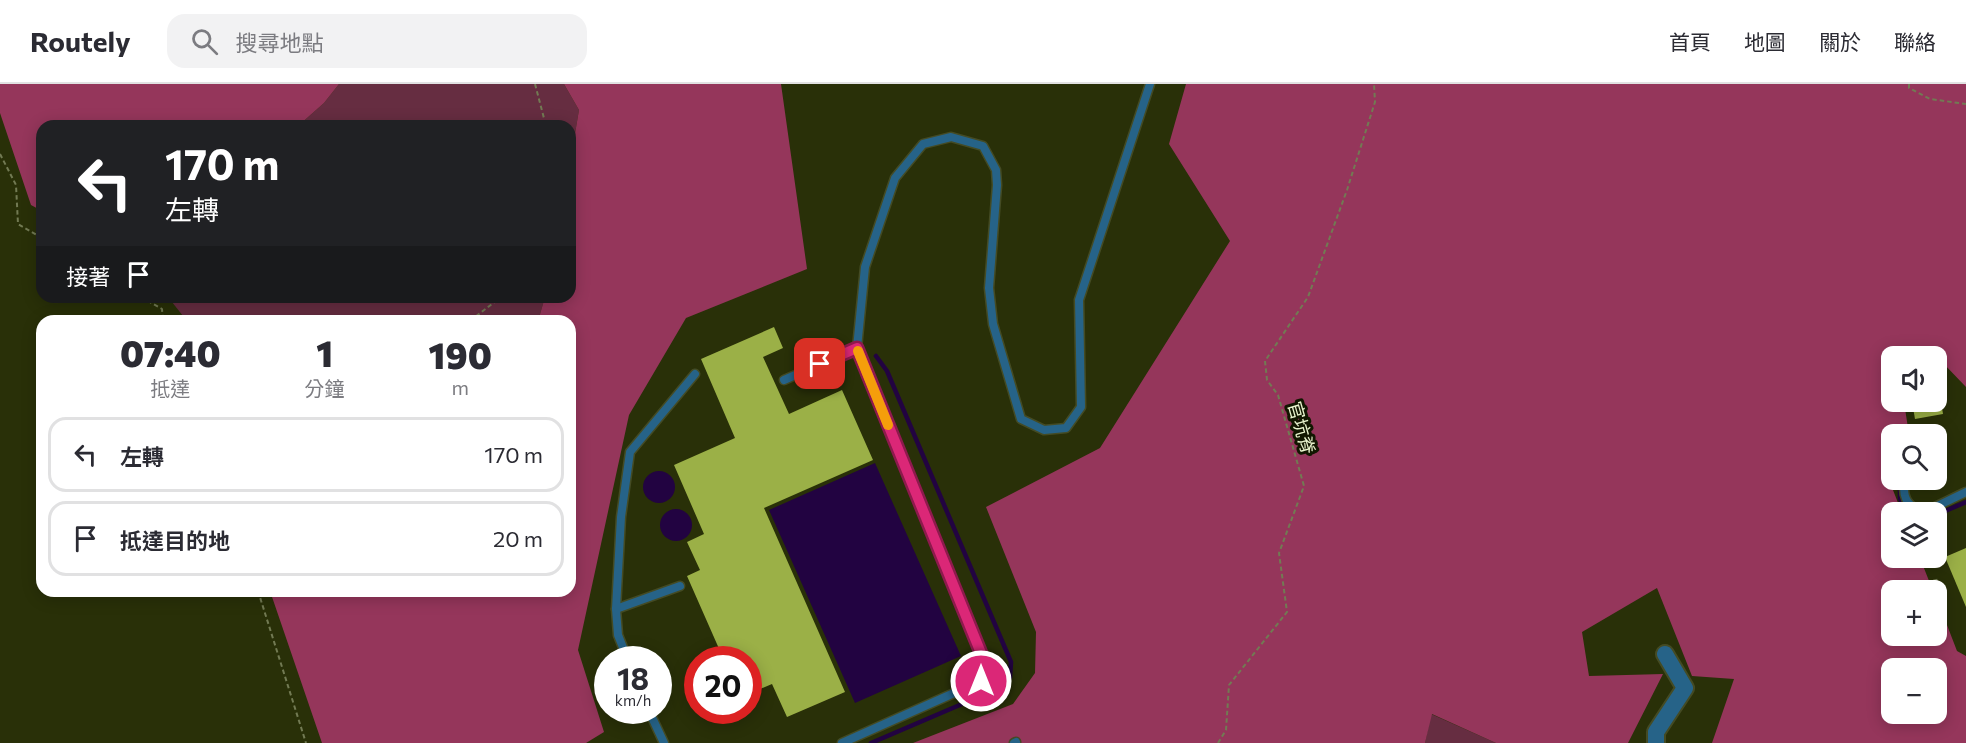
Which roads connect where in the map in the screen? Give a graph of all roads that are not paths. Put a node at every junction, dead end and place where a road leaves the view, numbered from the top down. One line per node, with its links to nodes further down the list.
1 (1150, 84): 2 (lane)
2 (857, 348): 4 (lane); 13 (lane)
3 (695, 374): 8 (lane)
4 (784, 380)
5 (1905, 490): 6 (lane)
6 (1966, 492)
7 (680, 586): 8 (lane)
8 (616, 609): 9 (lane)
9 (622, 646)
10 (1665, 654): 14 (street)
11 (655, 724): 12 (lane)
12 (664, 743)
13 (842, 743)
14 (1656, 743)

